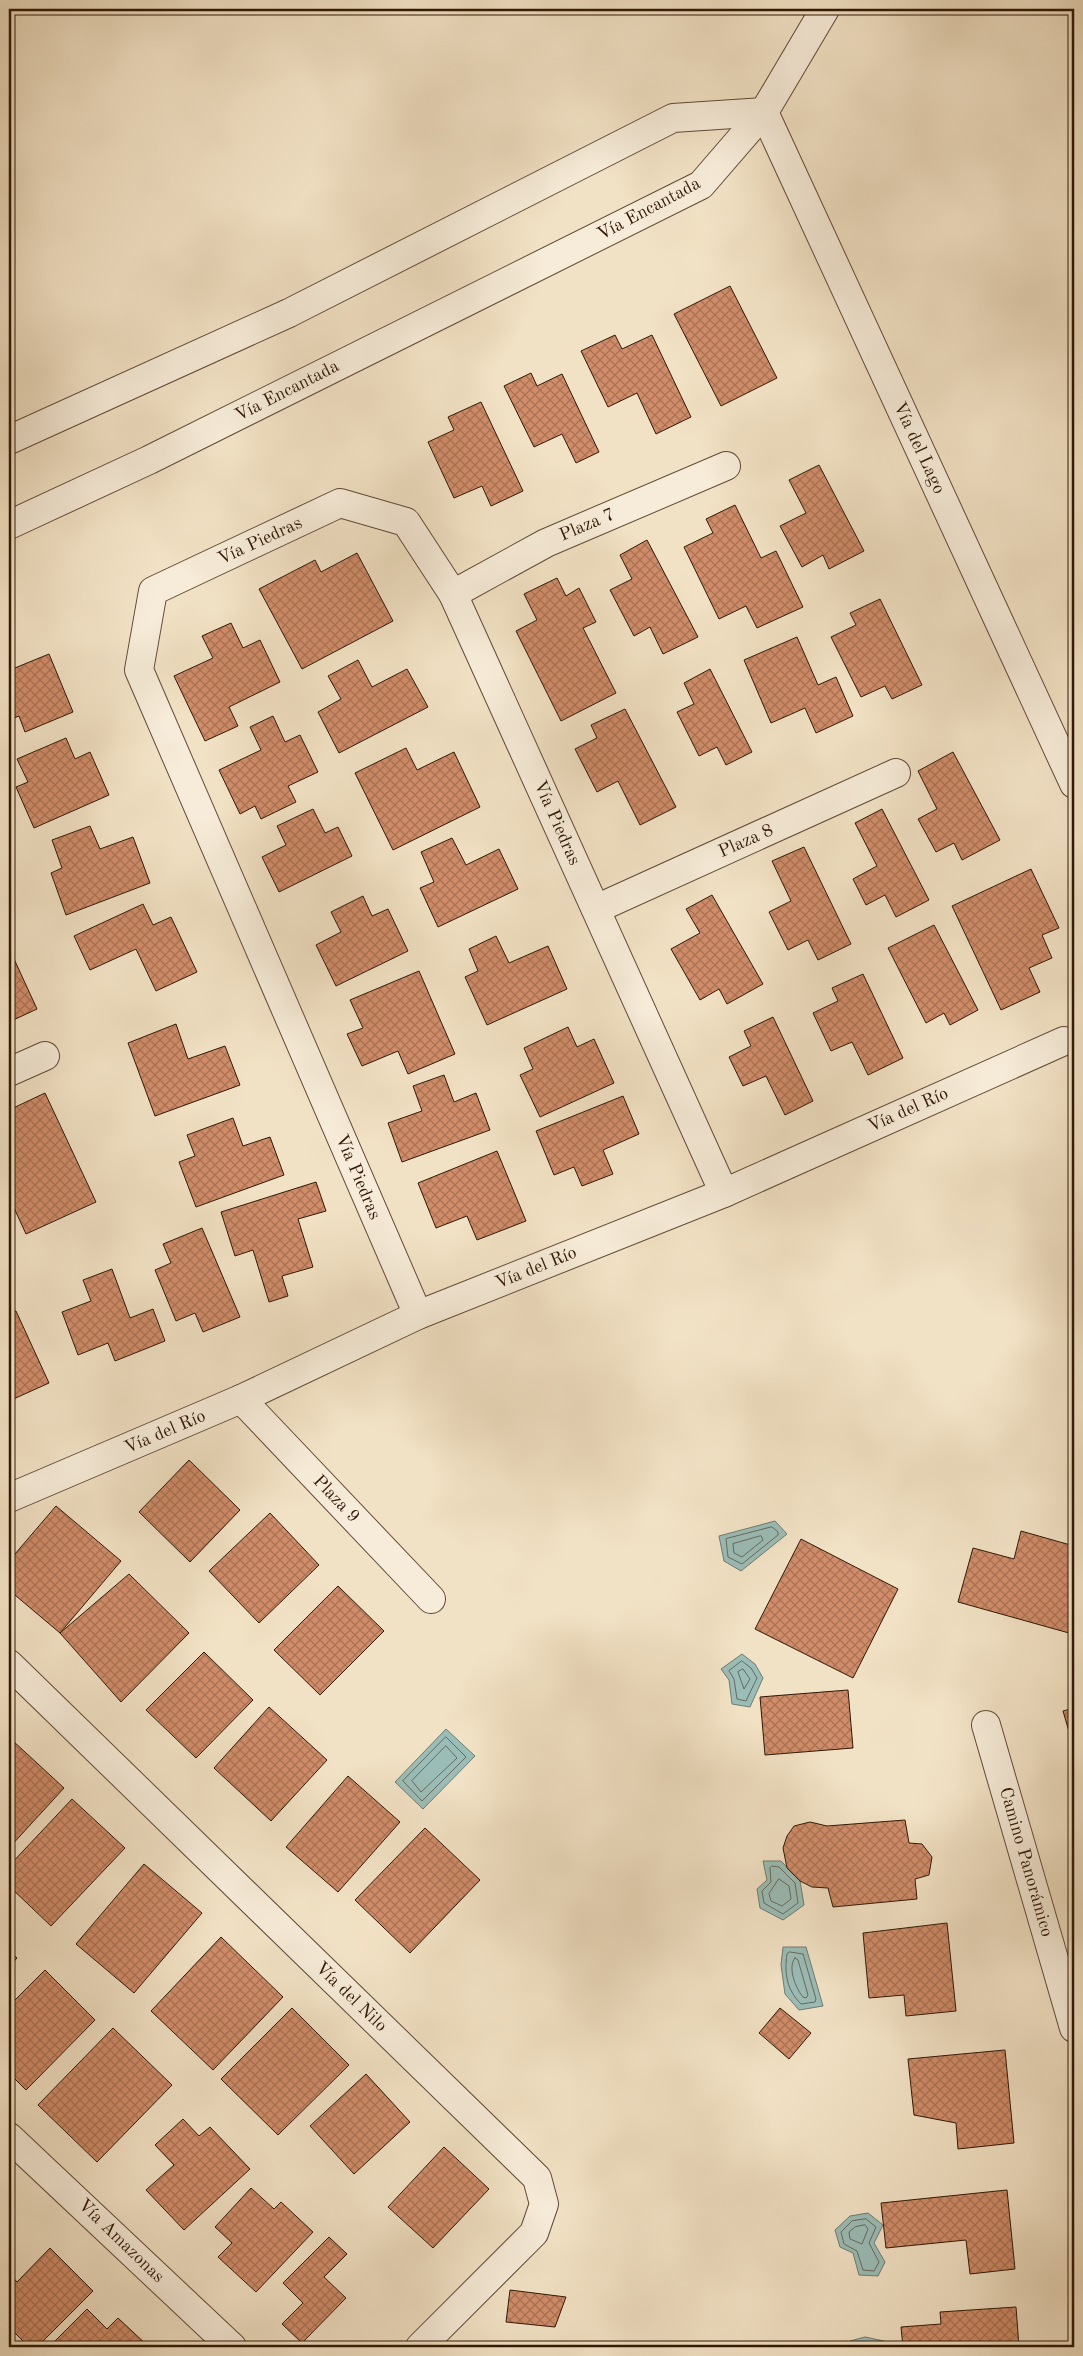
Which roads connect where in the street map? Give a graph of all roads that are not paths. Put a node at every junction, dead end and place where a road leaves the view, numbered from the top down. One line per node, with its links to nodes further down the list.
1 (825, 9): 2 (street, Vía Encantada)
2 (764, 112): 3 (street); 5 (street, Vía Encantada); 8 (street, Vía del Lago)
3 (9, 440)
4 (726, 466): 6 (street, Plaza 7)
5 (9, 525)
6 (453, 594): 9 (street, Vía Piedras); 14 (street, Vía Piedras)
7 (896, 773): 9 (street, Plaza 8)
8 (1074, 784)
9 (596, 909): 13 (street, Vía Piedras)
10 (1064, 1042): 13 (street, Vía del Río)
11 (45, 1056): 12 (street)
12 (9, 1072)
13 (724, 1193): 14 (street, Vía del Río)
14 (418, 1316): 15 (street, Vía del Río)
15 (241, 1399): 16 (street, Vía del Río); 17 (street, Plaza 9)
16 (9, 1498)
17 (431, 1599)
18 (9, 1664): 23 (street, Vía del Nilo)
19 (986, 1725): 20 (street, Camino Panorámico)
20 (1074, 2028)
21 (9, 2136): 22 (street, Vía Amazonas)
22 (232, 2347)
23 (420, 2347)

